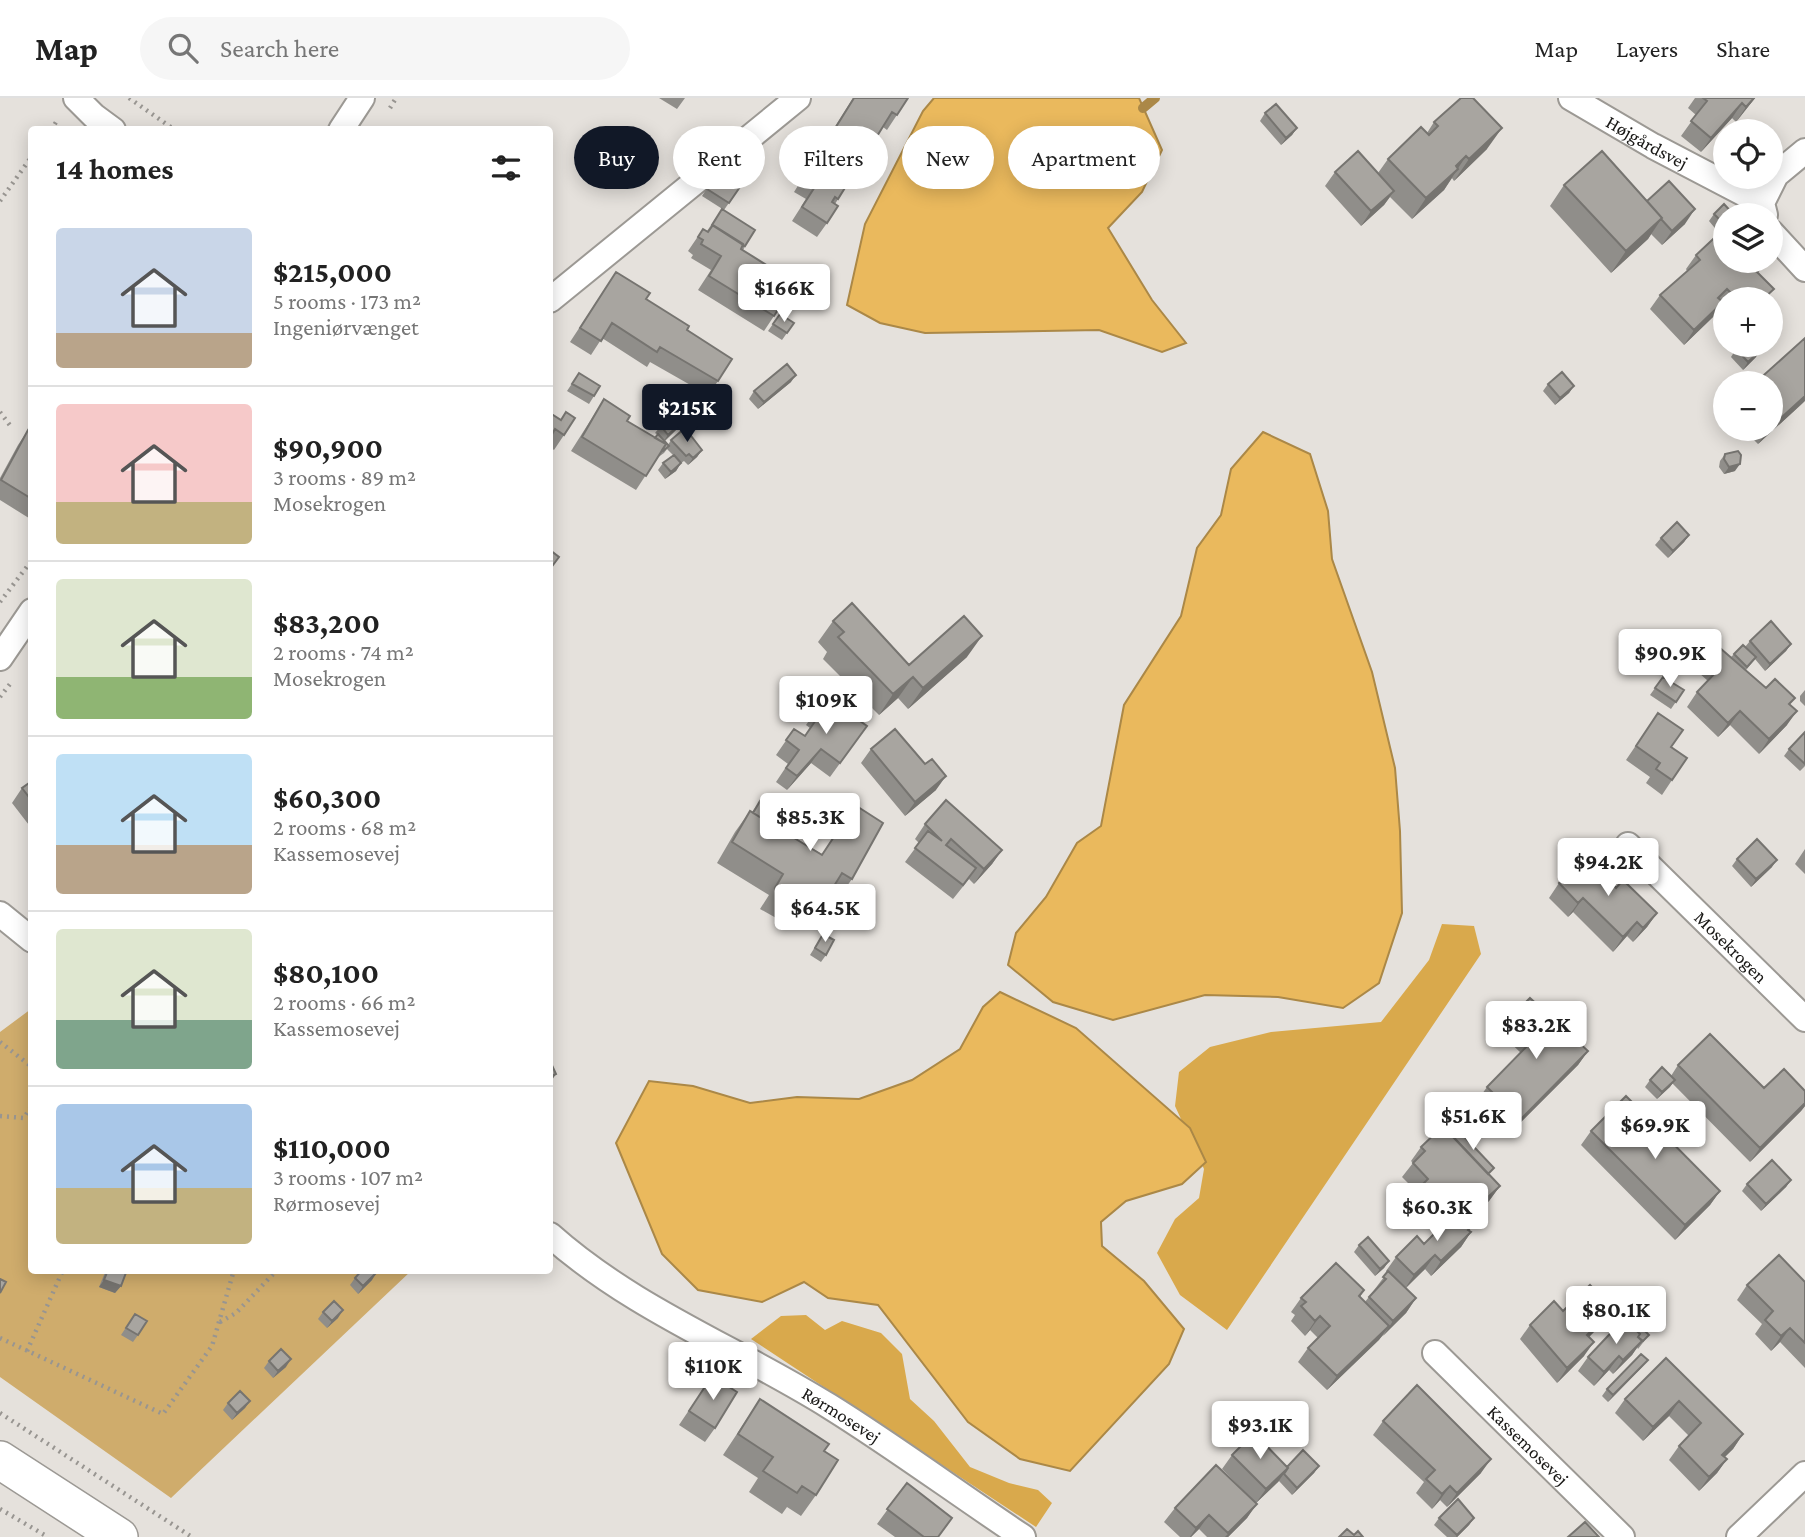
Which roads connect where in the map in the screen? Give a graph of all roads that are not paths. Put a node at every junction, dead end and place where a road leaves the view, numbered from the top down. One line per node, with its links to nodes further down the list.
1 (76, 98): 5 (street)
2 (362, 98): 6 (street)
3 (797, 98): 12 (street)
4 (1571, 98): 8 (street, Højgårdsvej)
5 (108, 126)
6 (344, 126)
7 (1805, 151): 9 (street, Højgårdsvej)
8 (1752, 203)
9 (1765, 203)
10 (1783, 245): 11 (street)
11 (1805, 269)
12 (553, 298)
13 (28, 617): 14 (street)
14 (0, 658)
15 (1628, 845): 18 (street, Mosekrogen)
16 (0, 914): 17 (street)
17 (28, 937)
18 (1805, 1019)
19 (553, 1237): 24 (street, Rørmosevej)
20 (1435, 1353): 25 (street, Kassemosevej)
21 (0, 1460): 23 (main road)
22 (1805, 1474): 26 (street)
23 (119, 1537)
24 (1023, 1537)
25 (1622, 1537)
26 (1739, 1537)

